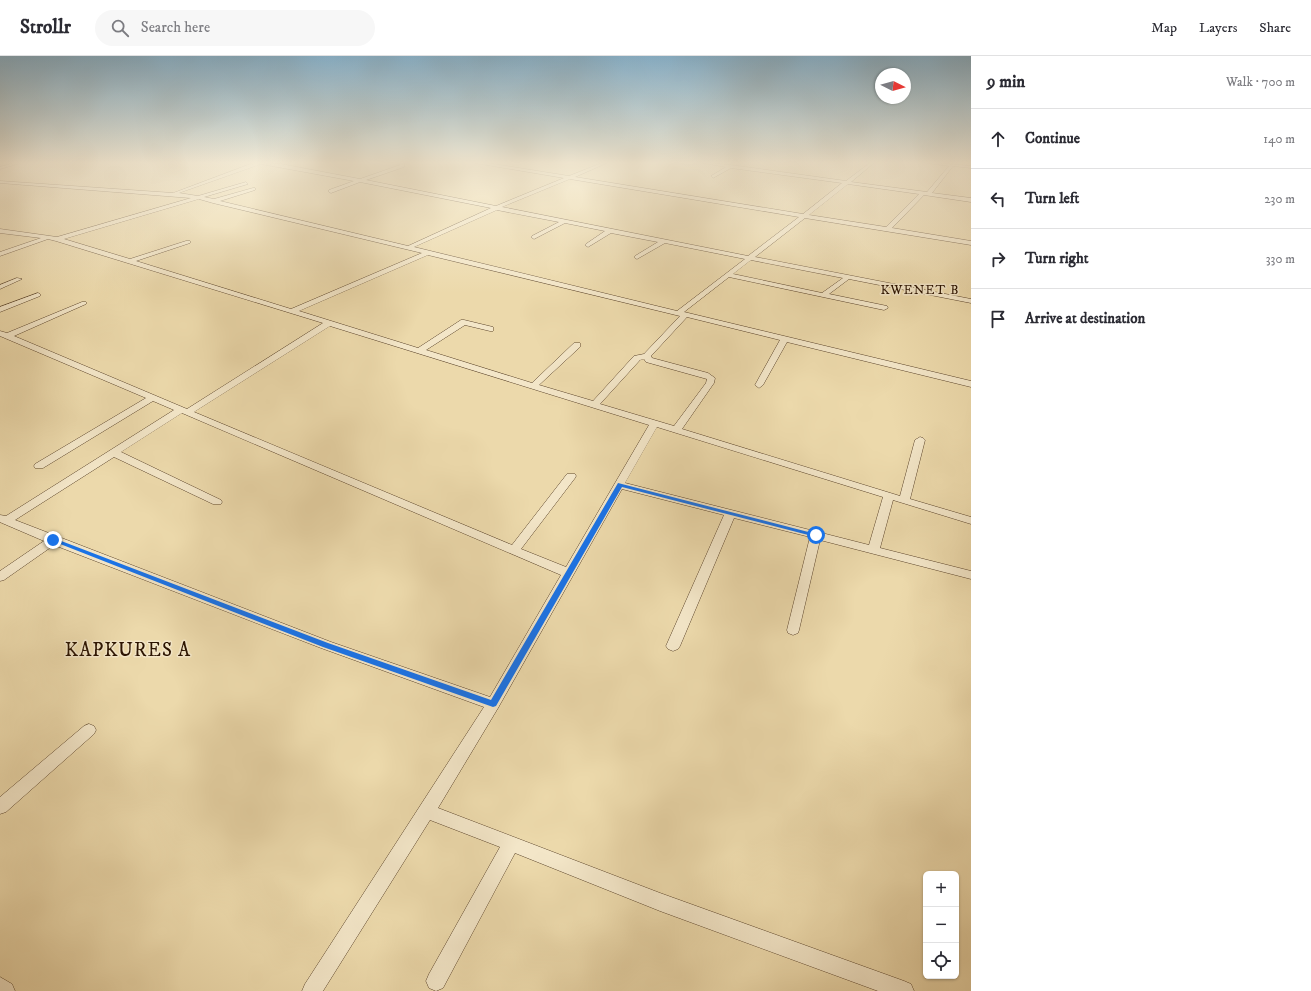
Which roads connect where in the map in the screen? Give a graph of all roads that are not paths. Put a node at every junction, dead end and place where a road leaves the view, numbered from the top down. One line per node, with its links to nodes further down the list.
1 (168, 206): 15 (street)
2 (231, 206): 20 (street)
3 (484, 206): 8 (street)
4 (502, 206): 8 (street)
5 (746, 206): 9 (street)
6 (816, 206): 9 (street)
7 (913, 206): 11 (street)
8 (496, 208): 10 (street); 20 (street)
9 (804, 215): 11 (street); 24 (street)
10 (566, 221): 12 (street); 14 (street)
11 (888, 229): 18 (street)
12 (611, 230): 16 (street); 19 (street)
13 (0, 231): 15 (street)
14 (534, 237)
15 (54, 238): 22 (street); 25 (street)
16 (664, 240): 23 (street); 24 (street)
17 (188, 242): 25 (street)
18 (971, 243)
19 (588, 245)
20 (408, 248): 21 (street)
21 (427, 253): 36 (street); 37 (street)
22 (0, 254)
23 (637, 257)
24 (750, 257): 26 (street); 27 (street)
25 (131, 262): 36 (street)
26 (727, 275): 31 (street); 37 (street)
27 (847, 278): 31 (street); 32 (street)
28 (19, 280): 29 (street)
29 (0, 287)
30 (38, 294): 35 (street)
31 (824, 295): 34 (street)
32 (971, 301)
33 (84, 303): 40 (street)
34 (884, 308)
35 (0, 310)
36 (293, 311): 38 (street)
37 (682, 314): 41 (street); 44 (street)
38 (329, 323): 43 (street); 50 (street)
39 (490, 329): 43 (street)
40 (3, 334): 48 (street)
41 (785, 339): 45 (street); 46 (street)
42 (577, 345): 47 (street)
43 (419, 351): 47 (street)
44 (647, 356): 49 (street); 52 (street)
45 (971, 384)
46 (759, 385)
47 (533, 386): 49 (street)
48 (153, 397): 50 (street); 55 (street)
49 (595, 404): 51 (street)
50 (185, 411): 54 (street); 66 (street)
51 (654, 424): 52 (street); 57 (street)
52 (676, 430): 58 (street)
53 (920, 440): 59 (street)
54 (114, 453): 60 (street); 62 (street)
55 (39, 466)
56 (571, 476): 66 (street)
57 (620, 484): 61 (street); 68 (street)
58 (890, 496): 59 (street); 67 (street)
59 (904, 500): 63 (street)
60 (217, 502)
61 (730, 513): 64 (street); 72 (street)
62 (3, 520): 65 (street)
63 (971, 520)
64 (816, 535): 67 (street); 71 (street)
65 (53, 540): 70 (street); 73 (street)
66 (515, 549): 68 (street)
67 (874, 550): 69 (street)
68 (568, 573): 73 (street)
69 (971, 574)
70 (0, 577)
71 (793, 630)
72 (673, 646)
73 (493, 704): 76 (street)
74 (89, 730): 75 (street)
75 (0, 807)
76 (427, 811): 77 (street); 81 (street)
77 (511, 844): 78 (street); 82 (street)
78 (436, 981)
79 (0, 988): 80 (street)
80 (5, 991)
81 (312, 991)
82 (904, 991)

